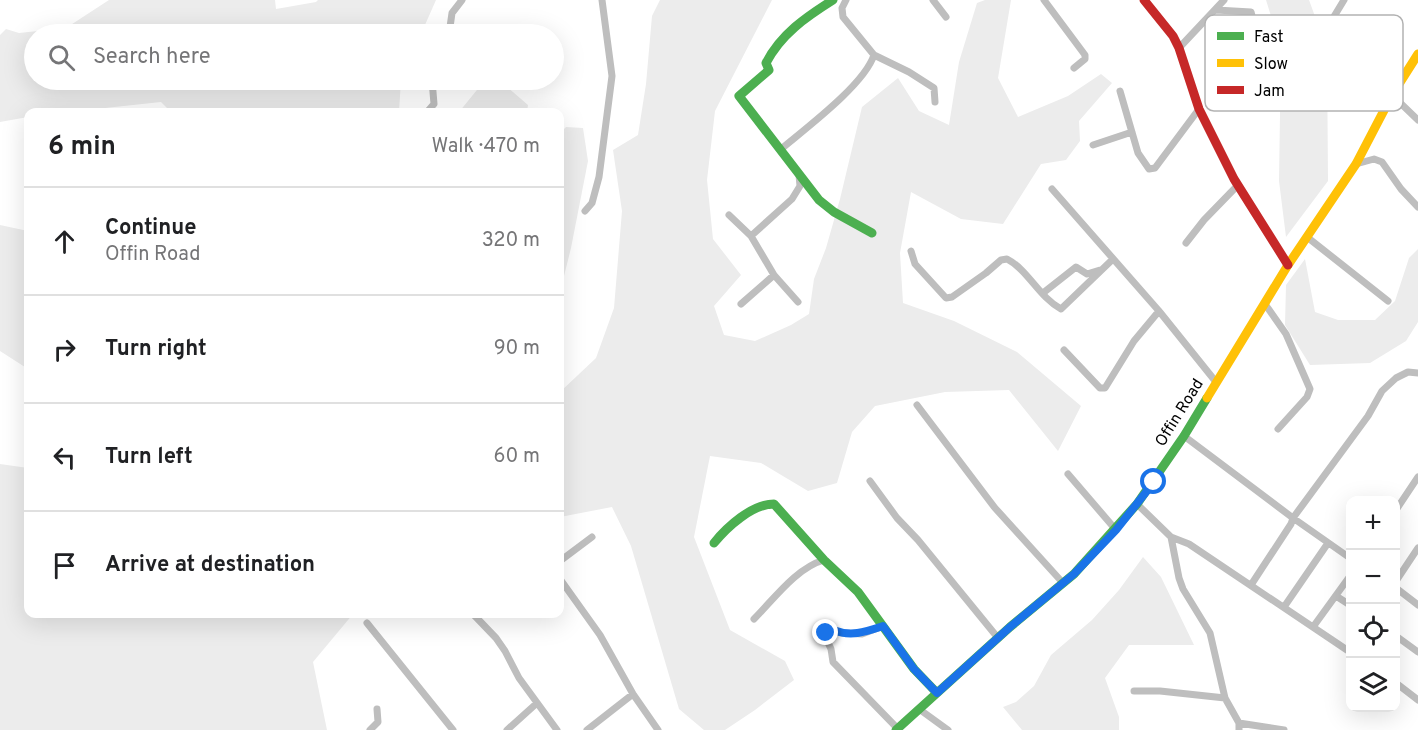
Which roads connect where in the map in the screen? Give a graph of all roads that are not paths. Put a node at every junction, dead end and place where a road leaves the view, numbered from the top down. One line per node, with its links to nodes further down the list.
1 (462, 0): 16 (street)
2 (602, 0): 38 (street)
3 (833, 0): 32 (street)
4 (846, 0): 19 (street)
5 (933, 0): 14 (street)
6 (1044, 0): 20 (street)
7 (1144, 0): 17 (street)
8 (1224, 0): 10 (street)
9 (1344, 0): 13 (street)
10 (1216, 10): 11 (street); 12 (street)
11 (1211, 15)
12 (1252, 15)
13 (1335, 15)
14 (946, 17)
15 (1205, 21): 17 (street)
16 (450, 24)
17 (1179, 48): 27 (street)
18 (1418, 54): 21 (street, Offin Road)
19 (874, 55): 24 (street); 32 (street)
20 (1074, 68)
21 (1403, 78)
22 (433, 90): 26 (street)
23 (1120, 91): 30 (street)
24 (935, 102)
25 (1403, 106): 29 (street)
26 (430, 108)
27 (1199, 109): 30 (street); 35 (street)
28 (1384, 111): 33 (street, Offin Road)
29 (1418, 120)
30 (1132, 132): 31 (street)
31 (1093, 145)
32 (780, 150): 34 (street)
33 (1356, 164): 37 (street); 42 (street, Offin Road)
34 (799, 175): 40 (street); 41 (street)
35 (1238, 185): 43 (street); 46 (street)
36 (1052, 189): 45 (street)
37 (1418, 207)
38 (585, 211)
39 (729, 215): 41 (street)
40 (872, 233)
41 (750, 236): 48 (street)
42 (1307, 237): 46 (street, Offin Road); 50 (street)
43 (1186, 243)
44 (911, 251): 49 (street)
45 (1113, 259): 47 (street); 54 (street)
46 (1288, 265): 53 (street, Offin Road)
47 (1100, 270): 49 (street); 49 (street)
48 (774, 275): 51 (street); 52 (street)
49 (1042, 293)
50 (1388, 301)
51 (798, 302)
52 (741, 304)
53 (1265, 304): 57 (street, Offin Road); 59 (street)
54 (1159, 311): 55 (street); 57 (street)
55 (1064, 350)
56 (1418, 373): 66 (street)
57 (1216, 382): 60 (street, Offin Road)
58 (917, 405): 78 (street)
59 (1278, 429)
60 (1184, 436): 65 (street, Offin Road); 66 (street)
61 (1068, 474): 67 (street)
62 (1418, 477): 64 (street)
63 (870, 481): 91 (street)
64 (1400, 503)
65 (1137, 504): 67 (street, Offin Road); 69 (street)
66 (1293, 518): 71 (street); 80 (street)
67 (1116, 530): 78 (street, Offin Road)
68 (592, 537): 74 (street)
69 (1171, 537): 80 (street); 99 (street)
70 (714, 543): 75 (street)
71 (1329, 543): 73 (street); 85 (street)
72 (1418, 548): 76 (street)
73 (1346, 555)
74 (564, 558)
75 (824, 560): 87 (street); 89 (street)
76 (1400, 574)
77 (1346, 582): 82 (street)
78 (1063, 583): 91 (street, Offin Road)
79 (564, 584): 98 (street)
80 (1251, 585): 85 (street)
81 (1400, 592): 84 (street)
82 (1336, 596): 83 (street); 90 (street)
83 (1348, 604)
84 (1418, 605)
85 (1284, 607): 90 (street)
86 (477, 618): 101 (street)
87 (754, 619)
88 (367, 623): 107 (street)
89 (883, 626): 97 (street); 105 (street)
90 (1313, 627): 93 (street)
91 (998, 638): 97 (street, Offin Road)
92 (1400, 639): 94 (street)
93 (1346, 649)
94 (1418, 652)
95 (1400, 687): 100 (street)
96 (1134, 691): 99 (street)
97 (937, 693): 103 (street, Offin Road)
98 (633, 694): 110 (street); 111 (street)
99 (1225, 698): 104 (street)
100 (1418, 700)
101 (537, 703): 108 (street); 109 (street)
102 (377, 709): 106 (street)
103 (919, 710): 105 (street, Offin Road); 112 (street)
104 (1239, 727): 113 (street)
105 (897, 729)
106 (370, 730)
107 (453, 730)
108 (507, 730)
109 (557, 730)
110 (587, 730)
111 (658, 730)
112 (948, 730)
113 (1284, 730)

